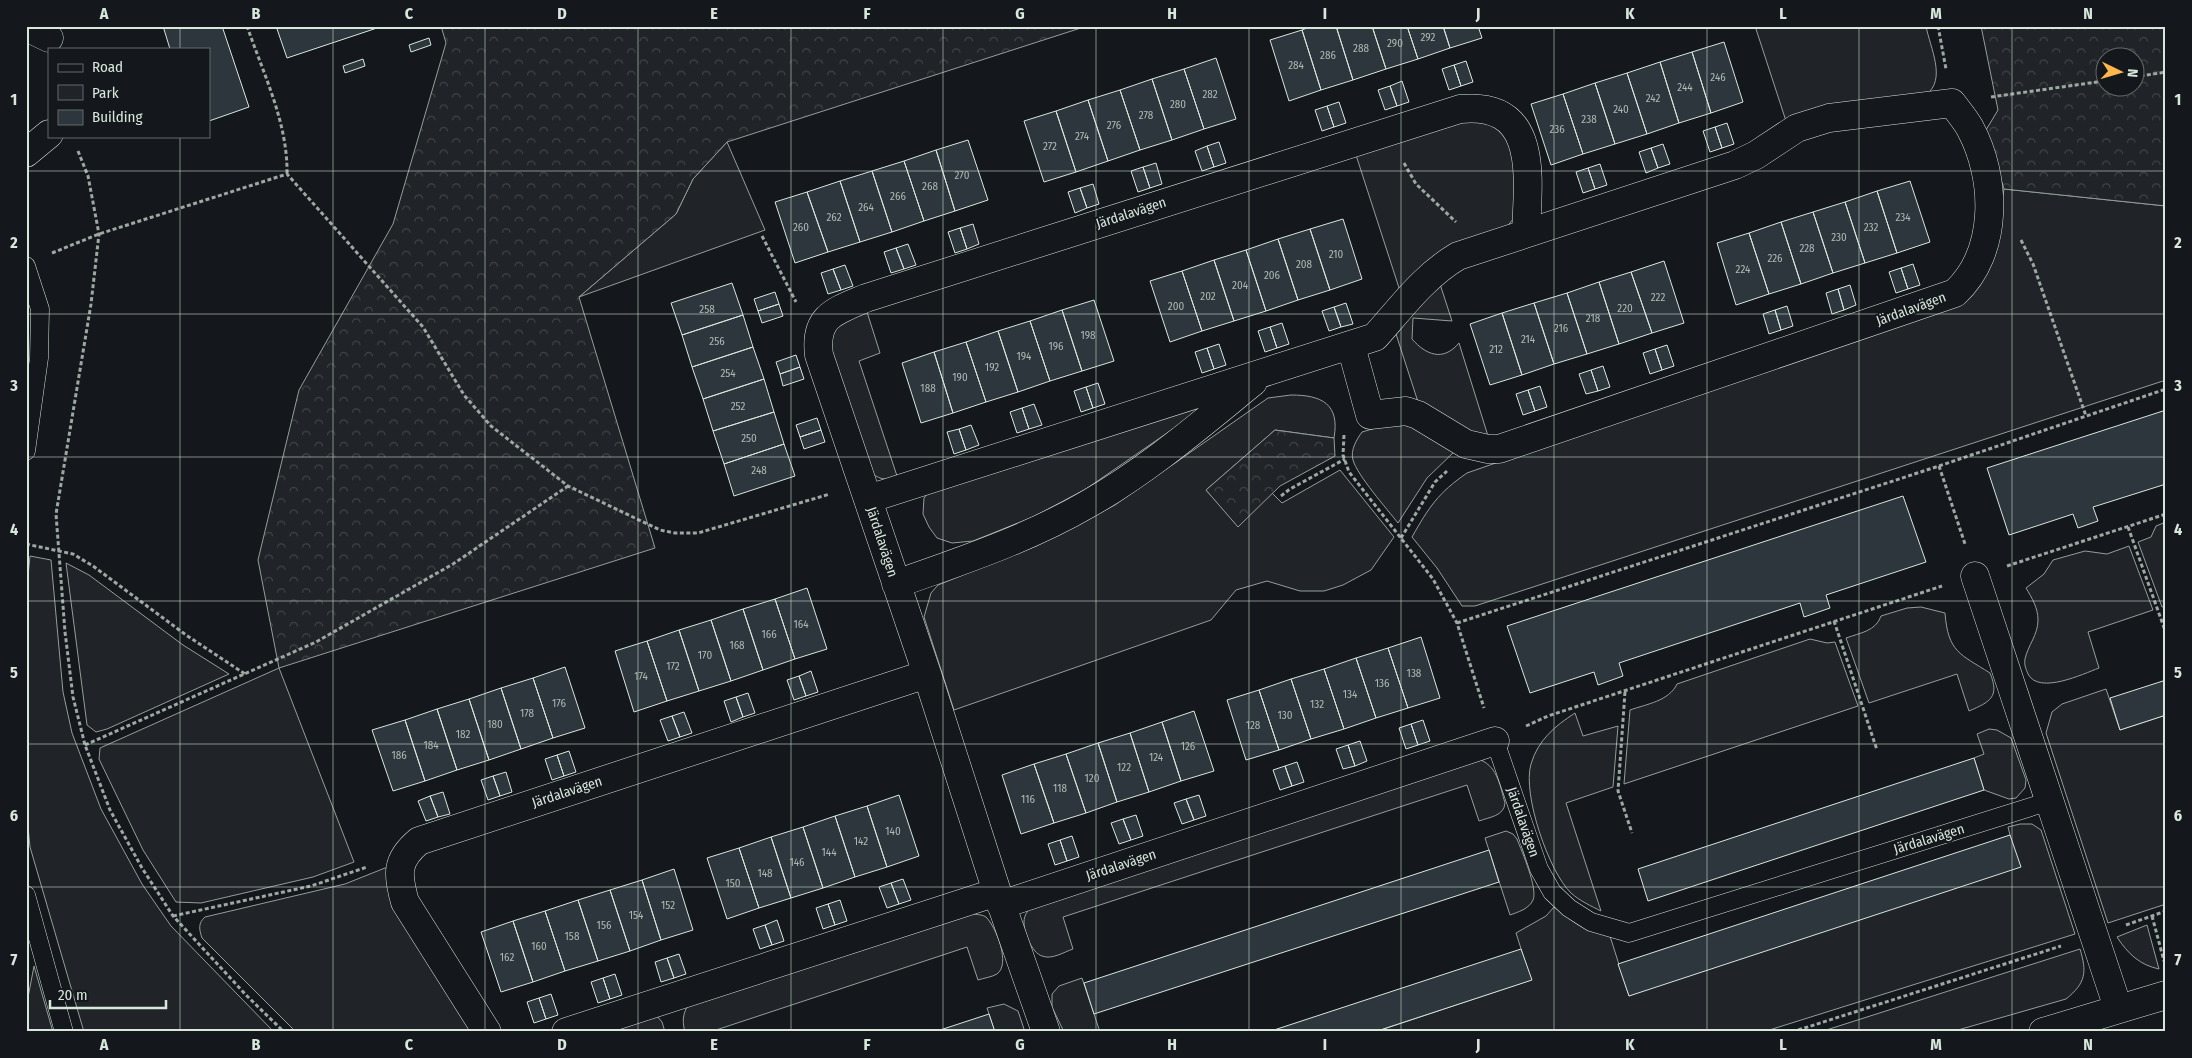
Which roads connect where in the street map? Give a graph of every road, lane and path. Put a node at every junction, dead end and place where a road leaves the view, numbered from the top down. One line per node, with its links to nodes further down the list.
1 (247, 26): 11 (path)
2 (1938, 26): 6 (path)
3 (2166, 72): 4 (path)
4 (2144, 75)
5 (2094, 82): 6 (path)
6 (1952, 103): 12 (street, Järdalavägen); 25 (street, Järdalavägen)
7 (1395, 129): 12 (street, Järdalavägen); 15 (path); 19 (street, Järdalavägen)
8 (48, 135): 10 (street)
9 (75, 144): 13 (path)
10 (26, 153)
11 (287, 174): 13 (path); 29 (path)
12 (1526, 233): 15 (street, Järdalavägen)
13 (99, 234): 16 (path); 36 (path)
14 (762, 236): 19 (path)
15 (1483, 247): 20 (street, Järdalavägen)
16 (44, 256)
17 (26, 266): 26 (lane)
18 (2048, 306): 24 (path)
19 (819, 333): 30 (street, Järdalavägen)
20 (1351, 346): 21 (street, Järdalavägen); 23 (street)
21 (1266, 371): 30 (street, Järdalavägen); 38 (street, Järdalavägen)
22 (2166, 389): 24 (path)
23 (1370, 415): 25 (street, Järdalavägen); 27 (path)
24 (2086, 416): 28 (path)
25 (1476, 447): 34 (path)
26 (26, 451)
27 (1345, 459): 31 (path); 34 (path)
28 (1939, 466): 37 (path); 40 (path)
29 (568, 486): 30 (path); 42 (path)
30 (865, 492): 38 (street, Järdalavägen)
31 (1281, 496)
32 (2166, 514): 33 (path)
33 (2128, 527): 37 (path); 41 (path)
34 (1401, 538): 40 (path)
35 (26, 544): 36 (path)
36 (58, 550): 42 (path); 46 (path)
37 (1975, 576): 39 (path); 48 (street)
38 (896, 584): 43 (street, Järdalavägen)
39 (1834, 621): 44 (path); 47 (path)
40 (1457, 623): 45 (path)
41 (2166, 633)
42 (245, 674): 46 (path)
43 (927, 674): 50 (street, Järdalavägen); 51 (street, Järdalavägen)
44 (1625, 692): 45 (path); 49 (path)
45 (1495, 740): 48 (lane, Järdalavägen); 51 (street, Järdalavägen)
46 (85, 745): 54 (path)
47 (1877, 750)
48 (2050, 801): 56 (street)
49 (1632, 833)
50 (400, 864): 54 (path); 62 (street)
51 (999, 898): 63 (street, Järdalavägen); 64 (street, Järdalavägen)
52 (27, 903): 60 (lane)
53 (2166, 911): 55 (path)
54 (173, 916): 61 (path)
55 (2152, 916): 56 (path); 57 (path)
56 (2095, 935): 59 (street); 65 (path)
57 (2166, 969)
58 (2166, 994): 59 (street)
59 (2118, 1008): 66 (street)
60 (64, 1032)
61 (284, 1032)
62 (487, 1032)
63 (566, 1032)
64 (1046, 1032)
65 (1792, 1032)
66 (2042, 1032)

